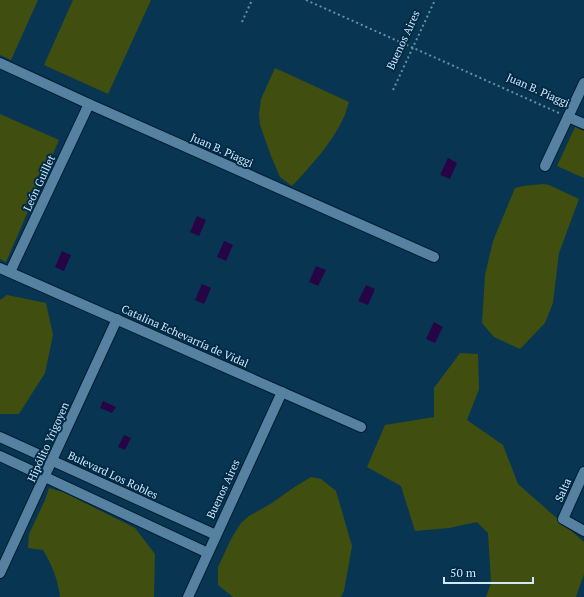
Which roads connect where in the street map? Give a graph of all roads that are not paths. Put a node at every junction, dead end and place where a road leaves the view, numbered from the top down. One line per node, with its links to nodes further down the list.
1 (0, 63): 3 (street, Juan B. Piaggi)
2 (584, 83): 4 (street)
3 (88, 104): 7 (street, Juan B. Piaggi); 9 (street, León Guillet)
4 (568, 117): 5 (street, Juan B. Piaggi); 6 (street)
5 (584, 124)
6 (545, 166)
7 (434, 257)
8 (0, 268): 9 (street, Catalina Echevarría de Vidal)
9 (10, 272): 10 (street, Catalina Echevarría de Vidal)
10 (117, 320): 11 (street, Catalina Echevarría de Vidal); 15 (street, Hipólito Yrigoyen)
11 (282, 392): 12 (street, Catalina Echevarría de Vidal); 19 (street, Buenos Aires)
12 (361, 427)
13 (0, 437): 15 (street, Bulevard Los Robles)
14 (0, 456): 17 (street)
15 (53, 460): 17 (street, Hipólito Yrigoyen); 19 (street, Bulevard Los Robles)
16 (584, 472): 18 (street, Salta)
17 (45, 477): 20 (street); 21 (street, Hipólito Yrigoyen)
18 (584, 531)
19 (216, 535): 20 (street, Buenos Aires)
20 (208, 553): 22 (street, Buenos Aires)
21 (0, 573)
22 (188, 597)

